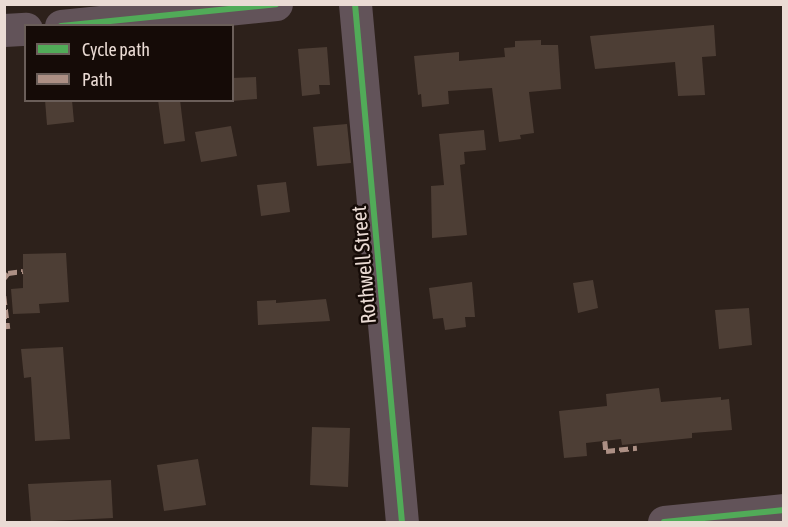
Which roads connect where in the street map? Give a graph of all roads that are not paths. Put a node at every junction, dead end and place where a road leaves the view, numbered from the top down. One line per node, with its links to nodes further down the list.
1 (276, 4): 3 (street)
2 (355, 4): 7 (street, Rothwell Street)
3 (81, 24)
4 (24, 29): 5 (street)
5 (4, 30)
6 (771, 515): 8 (street)
7 (402, 522)
8 (664, 522)

